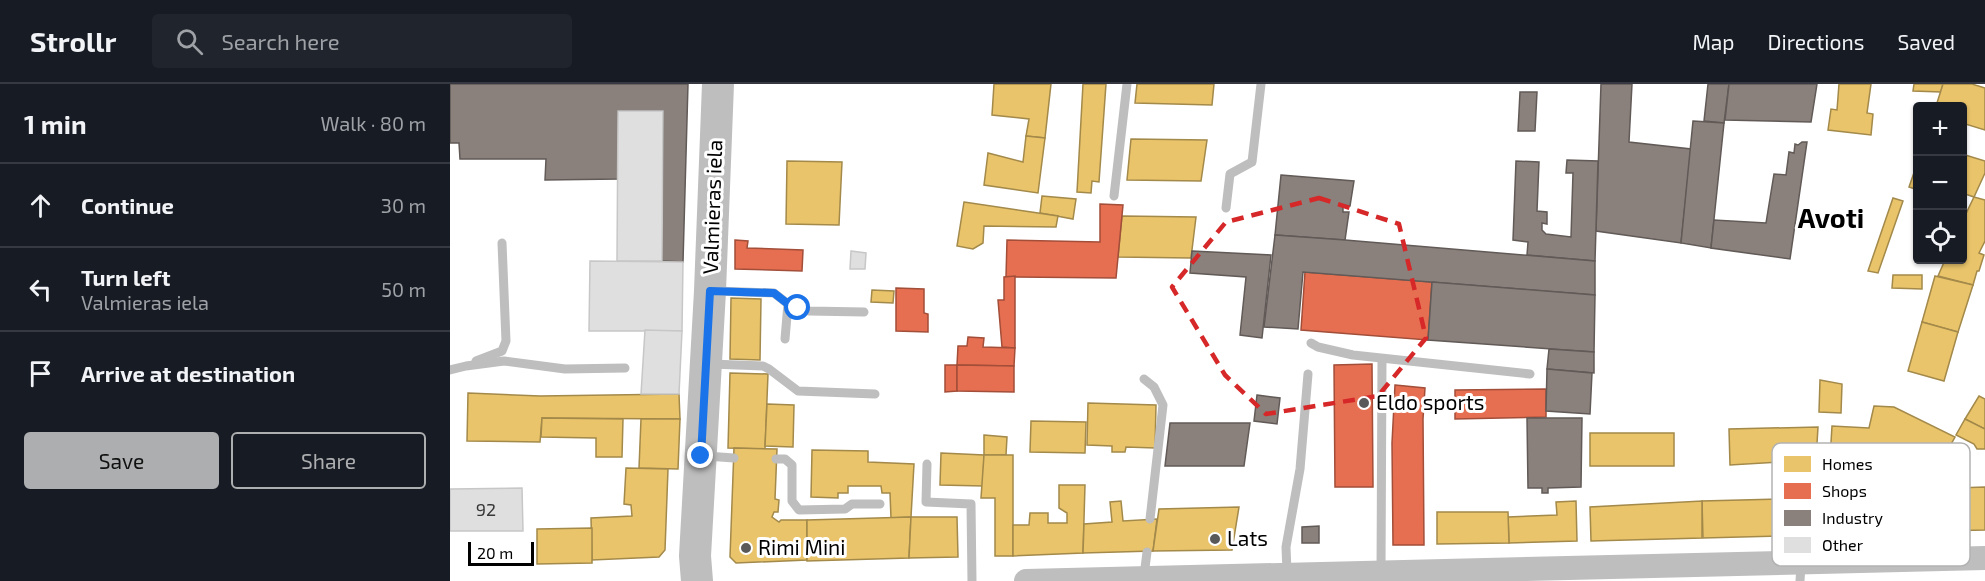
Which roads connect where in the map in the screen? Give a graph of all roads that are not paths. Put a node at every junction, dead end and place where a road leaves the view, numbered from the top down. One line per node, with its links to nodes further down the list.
1 (1127, 84): 4 (lane)
2 (1261, 84): 5 (lane)
3 (720, 87): 7 (main road, Valmieras iela)
4 (1114, 196)
5 (1226, 208)
6 (502, 243): 14 (lane)
7 (710, 291): 8 (lane); 13 (main road, Valmieras iela)
8 (788, 304): 9 (lane); 10 (lane)
9 (864, 312)
10 (786, 339)
11 (1311, 343): 12 (lane)
12 (1382, 358): 18 (lane); 31 (lane)
13 (706, 364): 20 (lane); 21 (main road, Valmieras iela)
14 (466, 366): 15 (lane); 16 (lane)
15 (625, 368)
16 (450, 370)
17 (1308, 374): 33 (lane)
18 (1530, 374)
19 (1144, 379): 26 (lane)
20 (875, 394)
21 (701, 456): 22 (lane); 36 (main road, Valmieras iela)
22 (734, 458)
23 (776, 459): 25 (lane)
24 (927, 464): 37 (lane)
25 (880, 504)
26 (1150, 519)
27 (1147, 552): 35 (lane)
28 (1985, 558): 29 (street)
29 (1970, 559)
30 (1879, 566): 32 (street)
31 (1381, 572): 33 (street); 34 (street)
32 (1800, 572): 34 (street)
33 (1287, 575): 35 (street)
34 (1451, 576)
35 (1144, 578): 38 (street)
36 (697, 581)
37 (972, 581)
38 (1026, 581)

